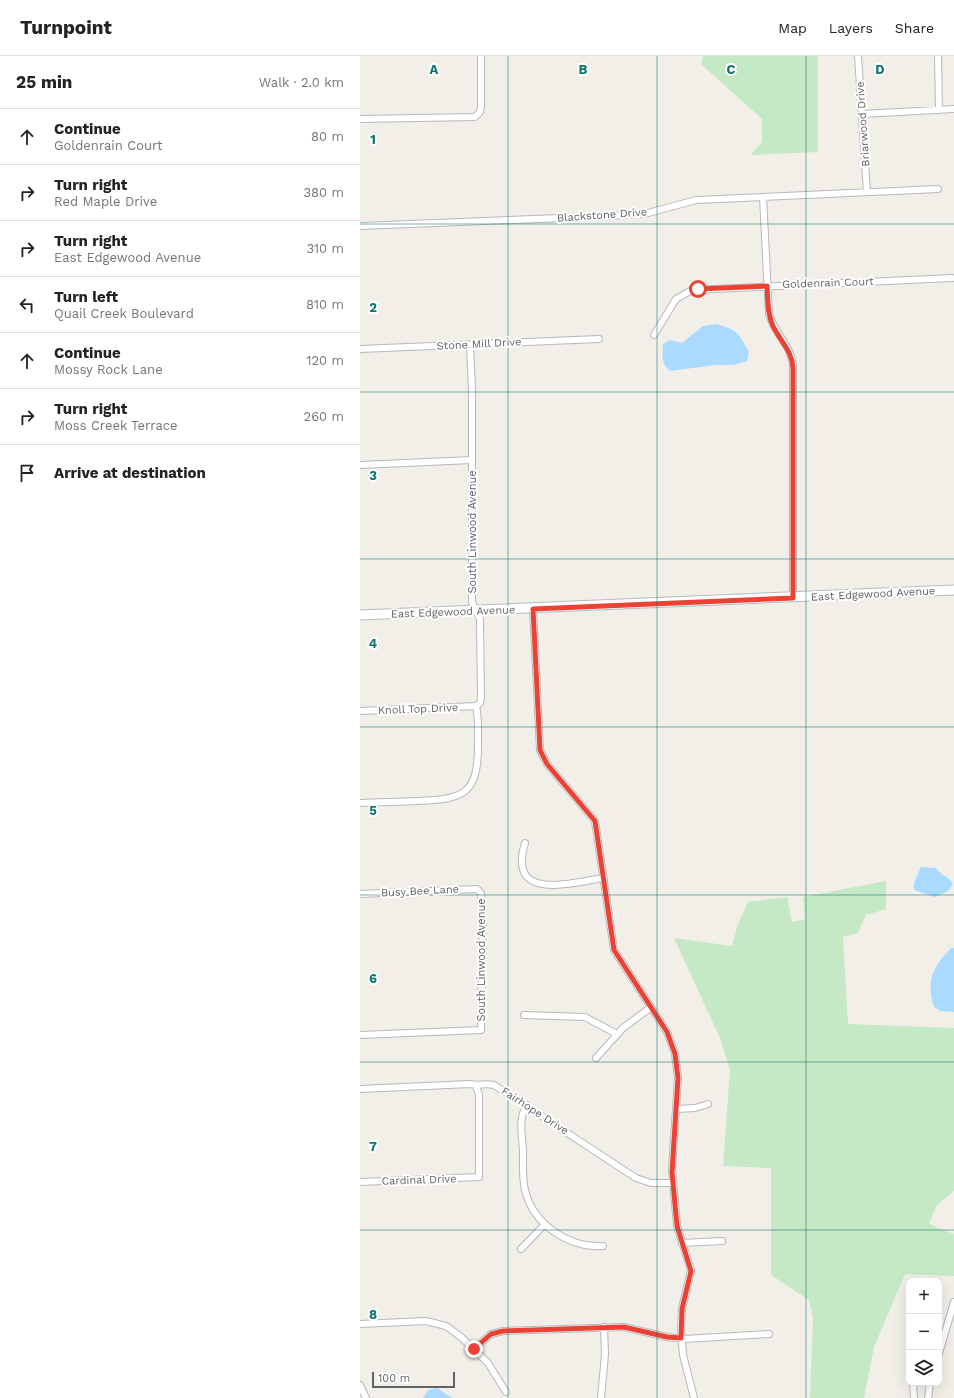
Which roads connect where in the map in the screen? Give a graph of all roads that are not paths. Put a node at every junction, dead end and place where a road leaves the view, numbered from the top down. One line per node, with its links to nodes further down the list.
1 (481, 56): 7 (street)
2 (858, 56): 6 (street, Briarwood Drive)
3 (938, 56): 5 (street)
4 (954, 109): 5 (street)
5 (939, 110): 6 (street)
6 (862, 114): 9 (street, Briarwood Drive)
7 (360, 119)
8 (938, 189): 9 (street, Blackstone Drive)
9 (867, 192): 10 (street, Blackstone Drive)
10 (763, 197): 11 (street, Blackstone Drive); 13 (street)
11 (360, 226)
12 (952, 278): 13 (street, Goldenrain Court)
13 (767, 286): 14 (street, Goldenrain Court); 21 (street)
14 (654, 335)
15 (599, 339): 16 (street, Stone Mill Drive)
16 (470, 345): 17 (street, Stone Mill Drive); 18 (street, South Linwood Avenue)
17 (360, 349)
18 (472, 460): 19 (street); 23 (street, South Linwood Avenue)
19 (360, 465)
20 (954, 590): 21 (main road, East Edgewood Avenue)
21 (793, 598): 22 (main road, East Edgewood Avenue)
22 (533, 609): 23 (main road, East Edgewood Avenue); 29 (street)
23 (476, 611): 24 (main road, East Edgewood Avenue); 25 (street, South Linwood Avenue)
24 (360, 615)
25 (476, 706): 26 (street, Knoll Top Drive); 27 (street, South Linwood Avenue)
26 (360, 712)
27 (360, 803)
28 (525, 843): 29 (street)
29 (604, 878): 32 (street)
30 (479, 890): 31 (street, Busy Bee Lane); 35 (street, South Linwood Avenue)
31 (360, 894)
32 (650, 1008): 34 (street); 41 (street)
33 (524, 1015): 34 (street)
34 (617, 1034): 36 (street)
35 (360, 1035)
36 (596, 1058)
37 (476, 1086): 38 (street, Fairhope Drive); 40 (street, Fairhope Drive); 42 (street, Cardinal Drive)
38 (360, 1088)
39 (708, 1104): 41 (street)
40 (527, 1105): 43 (street, Fairhope Drive); 44 (street)
41 (676, 1109): 43 (street)
42 (360, 1182)
43 (673, 1183): 46 (street)
44 (545, 1224): 47 (street); 48 (street)
45 (722, 1241): 46 (street)
46 (682, 1242): 53 (street)
47 (603, 1246)
48 (521, 1249)
49 (954, 1302): 55 (street)
50 (360, 1324): 54 (street)
51 (604, 1327): 53 (street); 54 (street); 61 (street)
52 (769, 1334): 53 (street)
53 (681, 1338): 62 (street)
54 (474, 1349): 59 (street)
55 (940, 1350)
56 (360, 1384): 60 (street)
57 (913, 1386): 63 (street)
58 (930, 1386): 64 (street)
59 (506, 1392)
60 (366, 1398)
61 (601, 1398)
62 (694, 1398)
63 (914, 1398)
64 (928, 1398)

